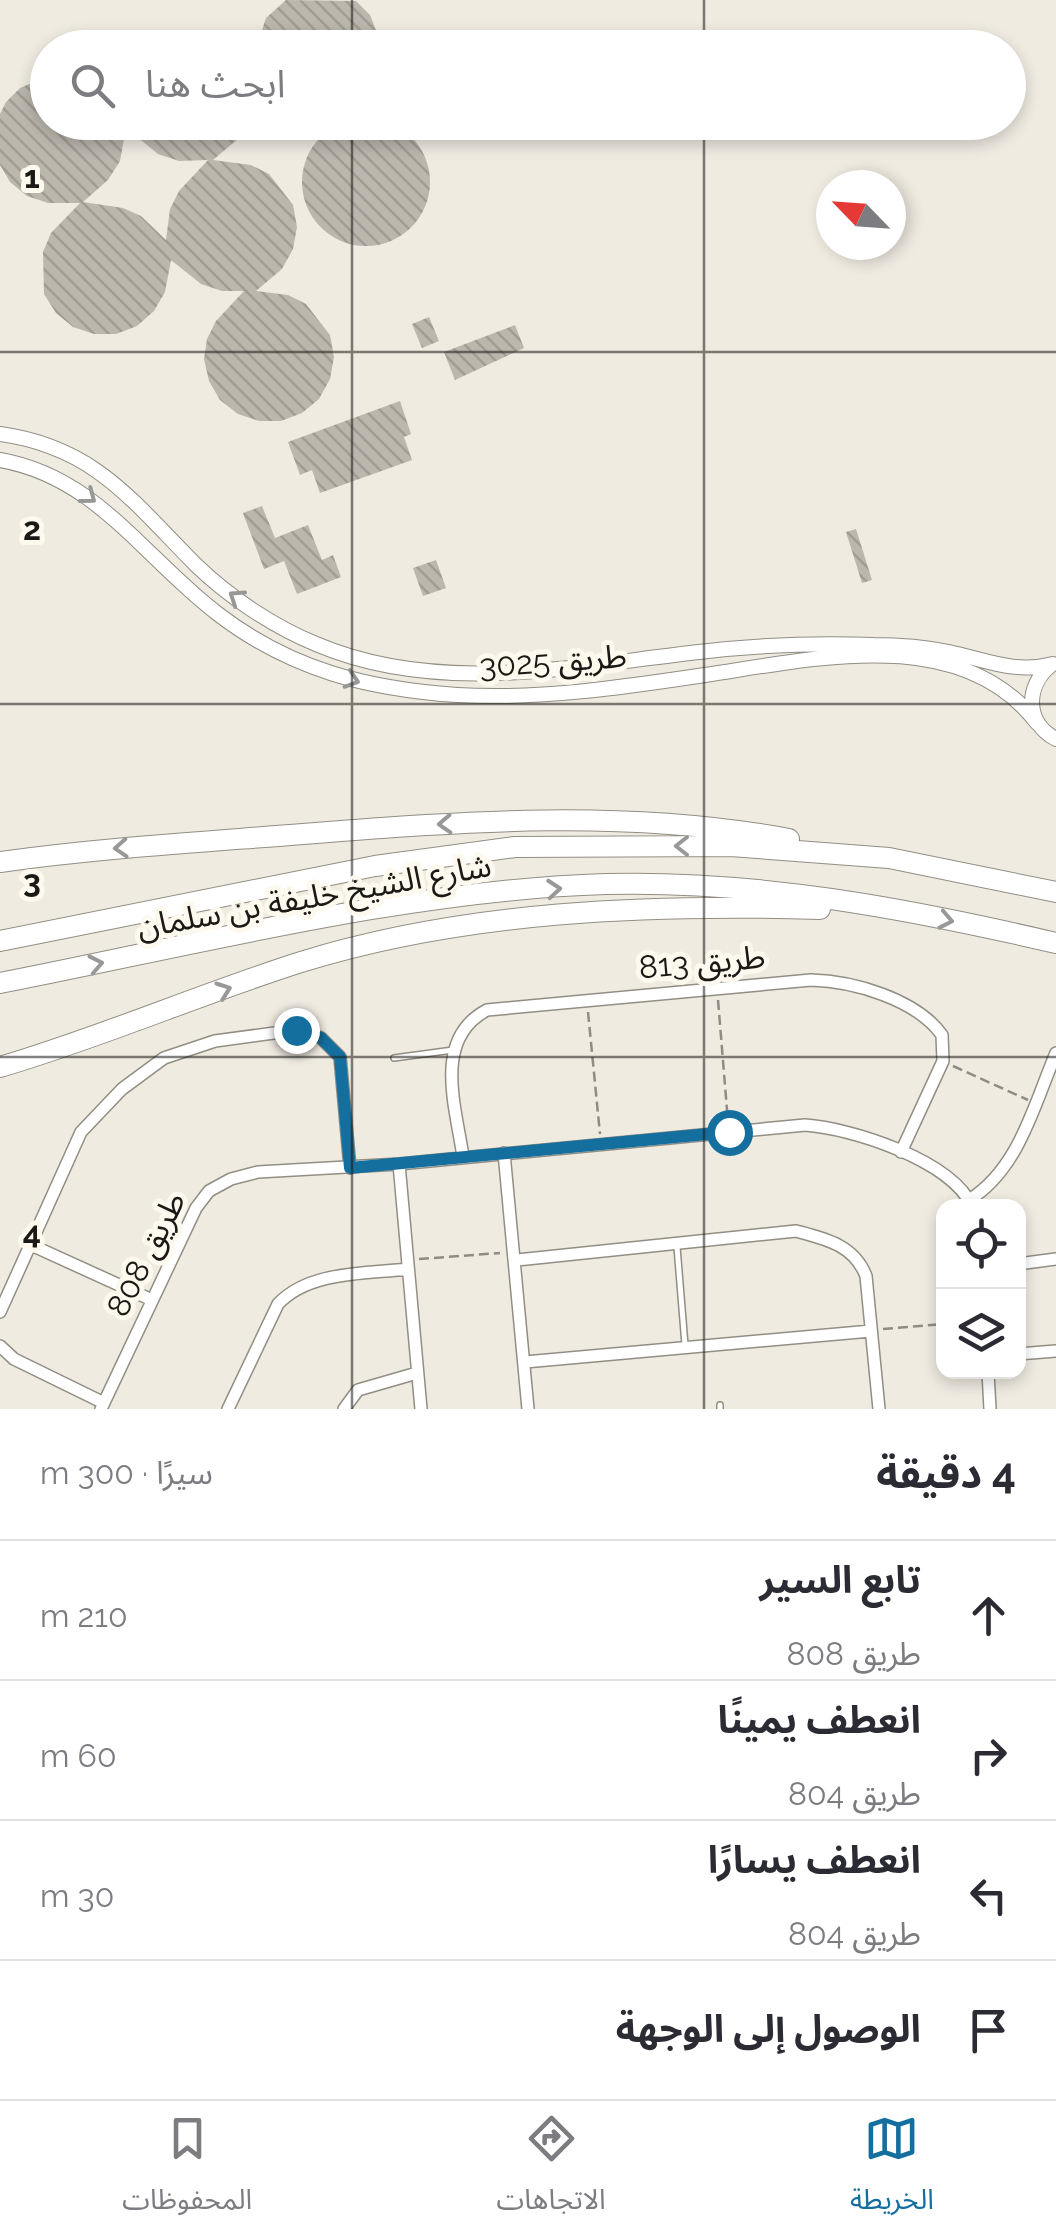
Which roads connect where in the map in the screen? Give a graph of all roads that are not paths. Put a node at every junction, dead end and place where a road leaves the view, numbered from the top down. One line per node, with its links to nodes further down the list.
1 (0, 431): 7 (street, طريق 3025, one-way to 1)
2 (0, 460): 9 (street, طريق 3025, one-way to 9)
3 (742, 649): 4 (street, طريق 3025); 5 (street, طريق 3025); 6 (street)
4 (676, 655): 7 (street, طريق 3025); 8 (street)
5 (1054, 663): 10 (street)
6 (743, 668): 8 (street, طريق 3025); 10 (street, طريق 3025)
7 (502, 674): 9 (street)
8 (679, 678): 9 (street, طريق 3025)
9 (503, 698)
10 (1038, 723): 11 (street, طريق 3025)
11 (1056, 739)
12 (890, 858): 13 (highway, one-way to 13); 14 (highway, شارع الشيخ خليفة بن سلمان); 16 (highway, شارع الشيخ خليفة بن سلمان, one-way to 16)
13 (0, 862)
14 (1056, 892)
15 (904, 912): 17 (highway, شارع الشيخ خليفة بن سلمان, one-way to 17); 18 (highway, شارع الشيخ خليفة بن سلمان, one-way to 15); 22 (highway, one-way to 15)
16 (0, 941)
17 (1056, 943)
18 (0, 983)
19 (453, 1050): 21 (lane); 23 (street, طريق 813); 25 (street)
20 (1056, 1052): 29 (street)
21 (394, 1058)
22 (0, 1067)
23 (901, 1152): 24 (street, طريق 808); 28 (street, طريق 808)
24 (504, 1153): 25 (street, طريق 808); 32 (street)
25 (463, 1156): 26 (street, طريق 808)
26 (399, 1164): 27 (street, طريق 808); 35 (street)
27 (350, 1168): 30 (street); 36 (street, طريق 808)
28 (966, 1199)
29 (975, 1199)
30 (30, 1244): 36 (street); 37 (street)
31 (677, 1244): 32 (street); 38 (street); 40 (lane)
32 (516, 1256): 43 (street)
33 (1056, 1259): 34 (street)
34 (1026, 1263)
35 (408, 1264): 44 (street); 47 (street)
36 (152, 1300): 46 (street, طريق 808)
37 (0, 1312)
38 (871, 1330): 40 (street); 51 (street)
39 (0, 1346): 46 (street)
40 (685, 1348): 43 (street)
41 (1056, 1351): 42 (street)
42 (1026, 1353)
43 (525, 1362): 50 (street)
44 (418, 1373): 48 (street); 49 (street)
45 (988, 1379): 52 (street)
46 (103, 1406)
47 (228, 1409)
48 (344, 1409)
49 (421, 1409)
50 (528, 1409)
51 (879, 1409)
52 (990, 1409)

